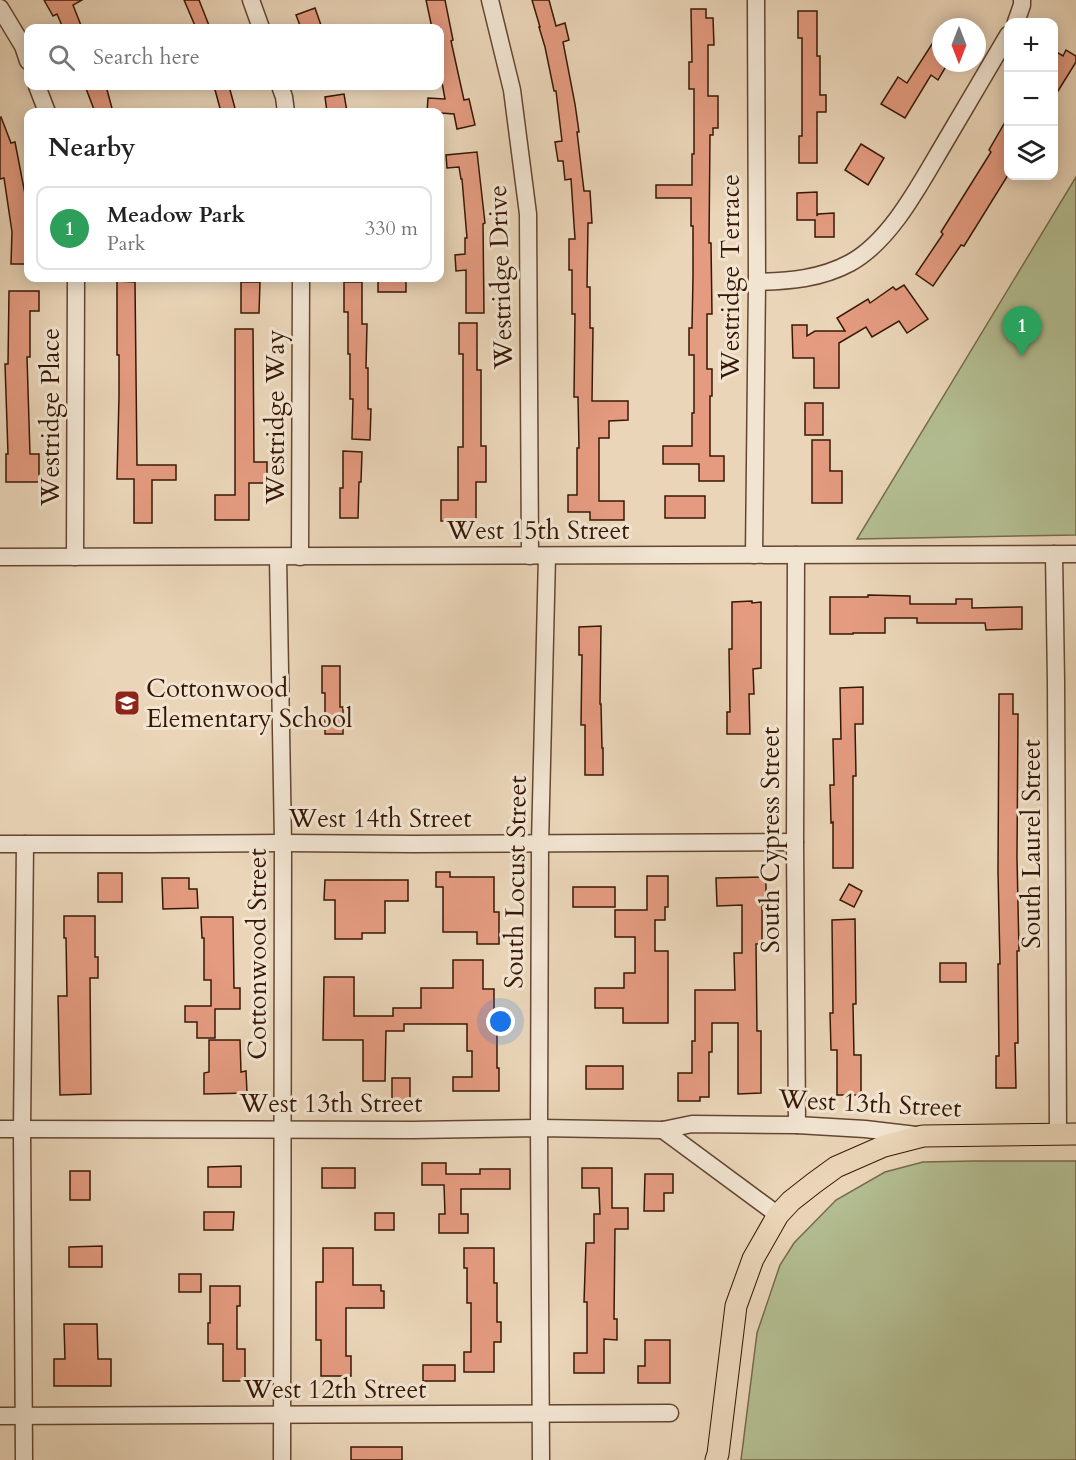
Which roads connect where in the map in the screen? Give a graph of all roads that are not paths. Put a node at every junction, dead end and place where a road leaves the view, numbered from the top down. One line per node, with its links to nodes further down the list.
1 (251, 0): 7 (street)
2 (490, 0): 21 (street, Westridge Drive)
3 (756, 0): 16 (street, Westridge Terrace)
4 (1022, 0): 6 (street)
5 (0, 8): 9 (street)
6 (1017, 18)
7 (260, 24)
8 (1004, 42): 16 (street)
9 (24, 49)
10 (39, 90): 12 (street)
11 (281, 90): 13 (street)
12 (45, 108)
13 (285, 108)
14 (76, 282): 23 (street, Westridge Place)
15 (301, 282): 25 (street, Westridge Way)
16 (757, 282): 19 (street, Westridge Terrace)
17 (1054, 554): 18 (street, West 15th Street); 20 (street, West 15th Street); 37 (street, South Laurel Street)
18 (1076, 554)
19 (754, 555): 20 (street, West 15th Street); 21 (street, West 15th Street)
20 (796, 555): 26 (street, South Cypress Street)
21 (538, 556): 25 (street, West 15th Street); 30 (street, South Locust Street)
22 (0, 557): 23 (street, West 15th Street)
23 (75, 557): 24 (street, West 15th Street)
24 (278, 557): 25 (street, West 15th Street); 27 (street, Cottonwood Street)
25 (300, 557)
26 (795, 842): 30 (street, West 14th Street); 31 (street, South Cypress Street)
27 (283, 843): 29 (street, West 14th Street); 30 (street, West 14th Street); 35 (street, Cottonwood Street)
28 (0, 844): 29 (street, West 14th Street)
29 (25, 844): 34 (street)
30 (540, 844): 32 (street, South Locust Street)
31 (796, 1125): 36 (street, West 13th Street); 38 (street, West 13th Street)
32 (539, 1128): 35 (street, West 13th Street); 36 (street, West 13th Street); 41 (street, South Locust Street)
33 (0, 1130): 34 (street, West 13th Street)
34 (22, 1130): 35 (street, West 13th Street); 44 (street)
35 (283, 1130): 42 (street, Cottonwood Street)
36 (663, 1130): 39 (street)
37 (1067, 1134): 38 (main road, West 13th Street)
38 (923, 1136): 39 (main road)
39 (778, 1215): 48 (main road)
40 (670, 1413): 41 (street, West 12th Street)
41 (540, 1414): 42 (street, West 12th Street); 47 (street, South Locust Street)
42 (282, 1415): 44 (street, West 12th Street); 46 (street, Cottonwood Street)
43 (0, 1416): 44 (street, West 12th Street)
44 (24, 1416): 45 (street)
45 (24, 1460)
46 (282, 1460)
47 (541, 1460)
48 (716, 1460)

